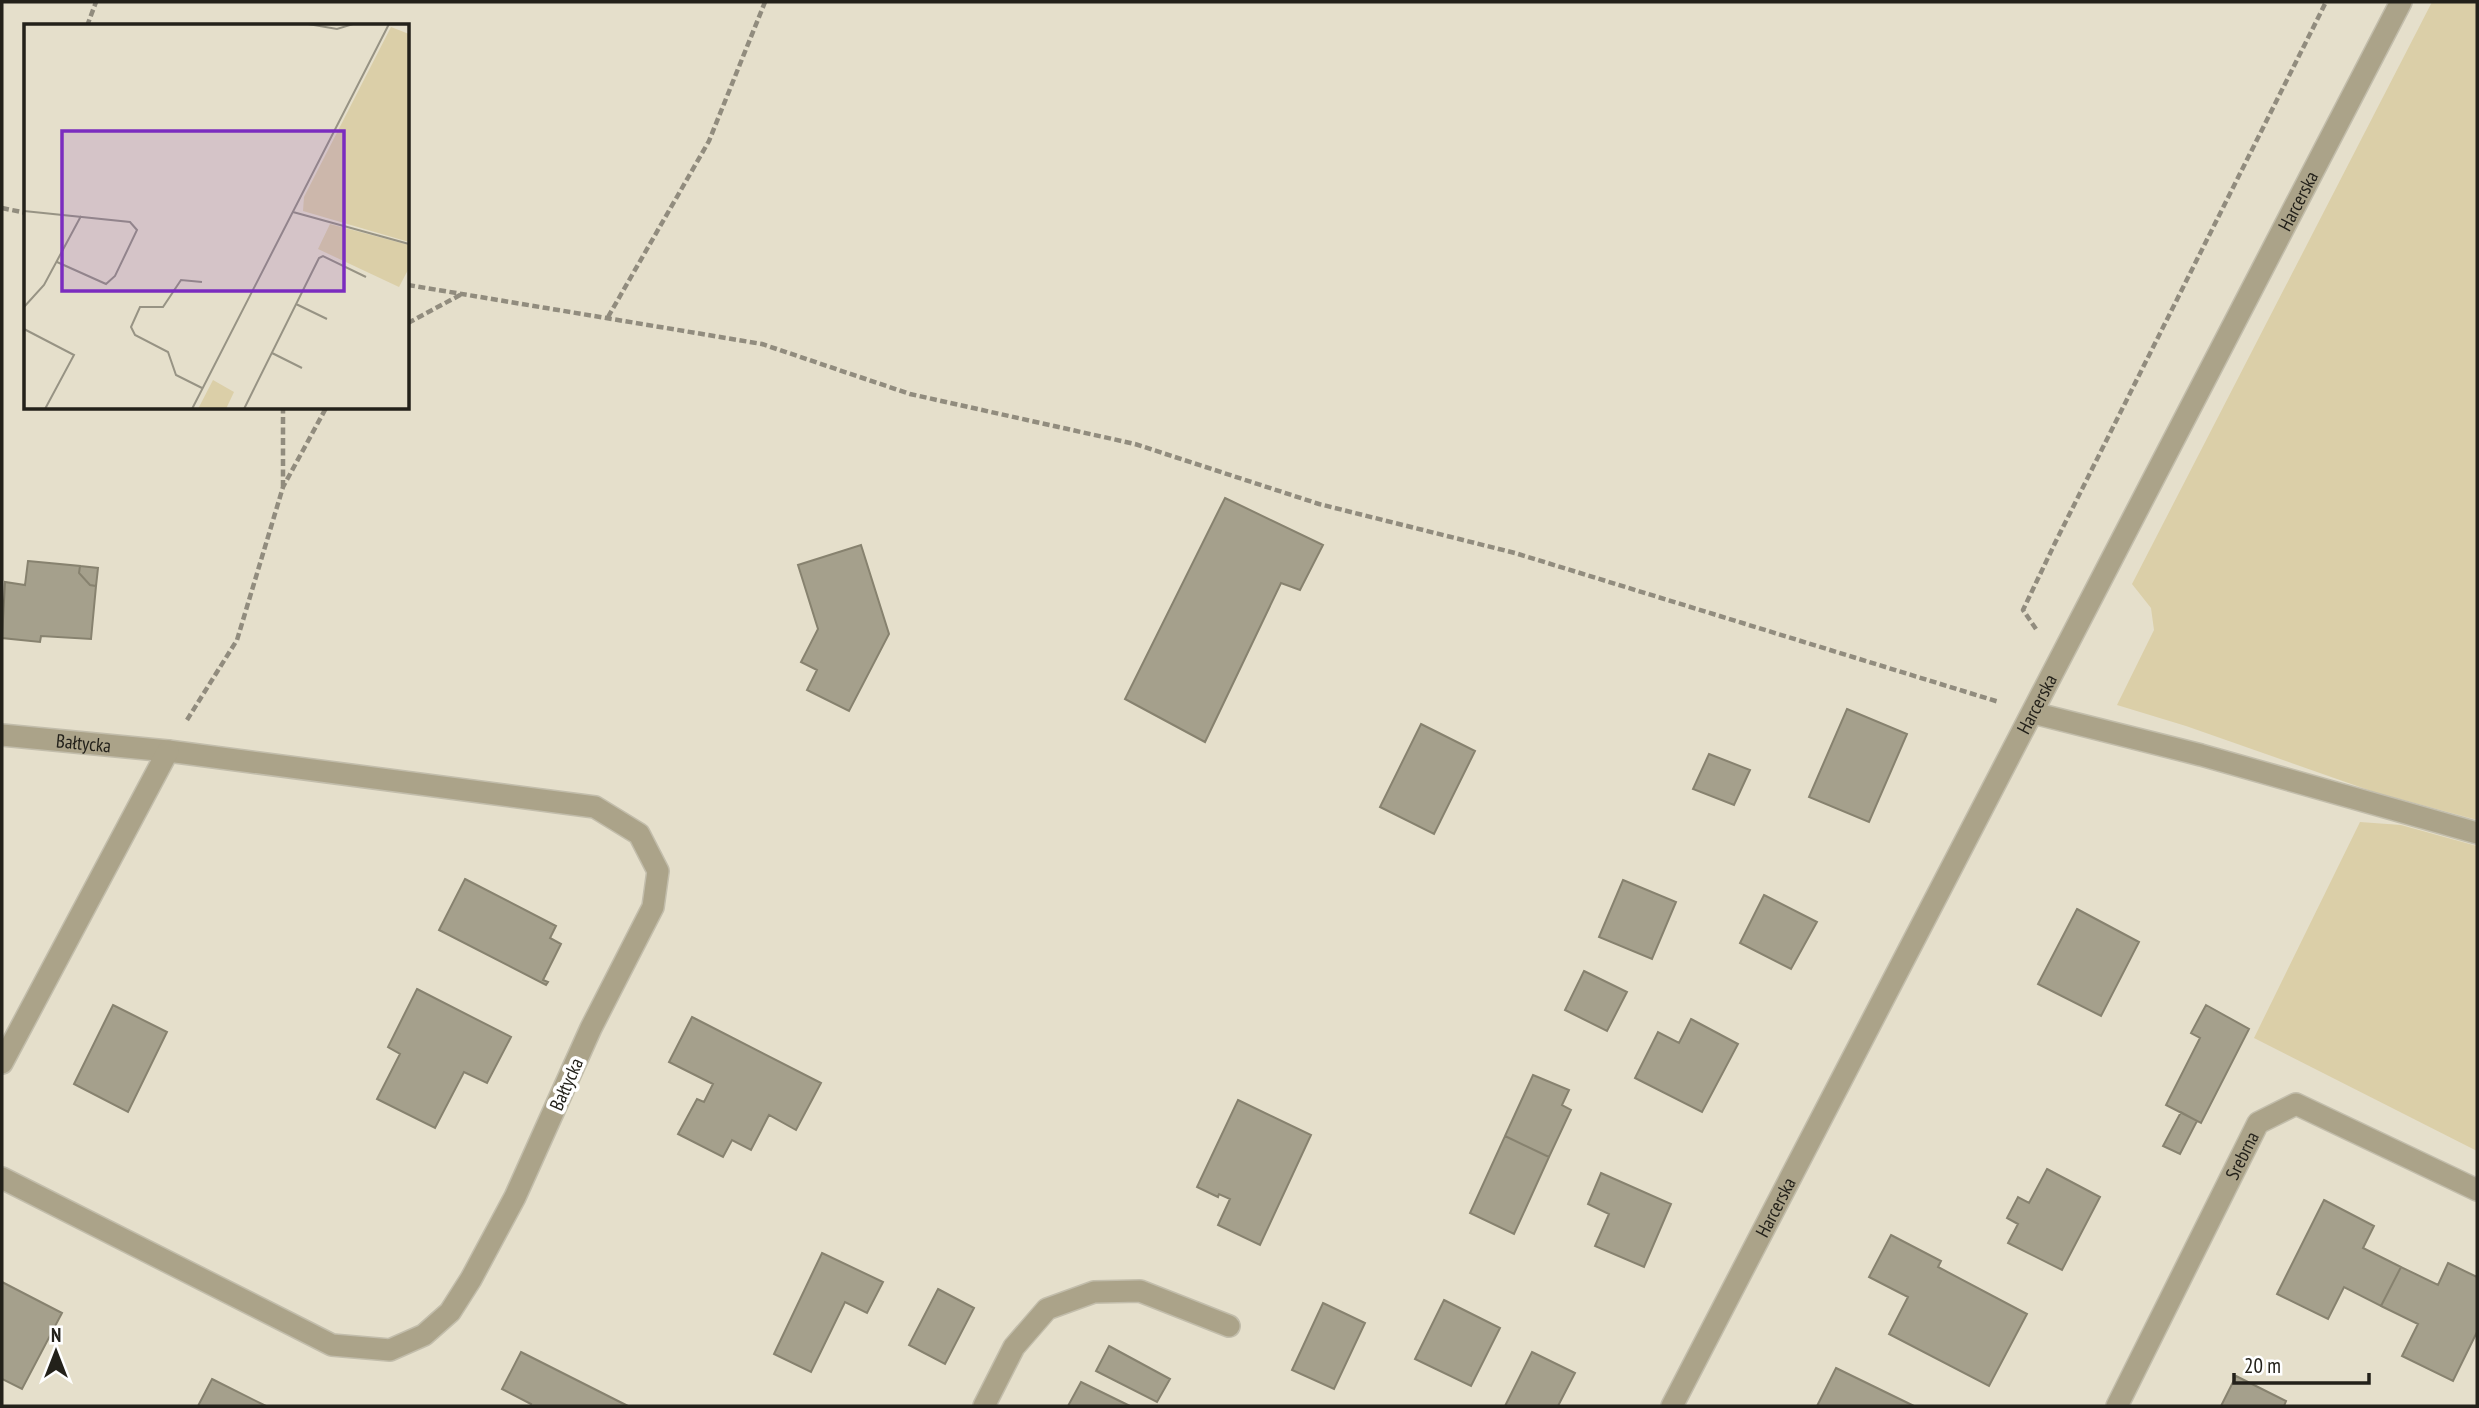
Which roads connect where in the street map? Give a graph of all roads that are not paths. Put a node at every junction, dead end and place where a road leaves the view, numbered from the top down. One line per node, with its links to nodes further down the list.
1 (2401, 2): 2 (street, Harcerska)
2 (2032, 713): 5 (street); 11 (street, Harcerska)
3 (2, 735): 4 (street, Bałtycka)
4 (168, 751): 6 (street); 7 (street, Bałtycka)
5 (2477, 833)
6 (2, 1063)
7 (2, 1178)
8 (2477, 1190): 12 (street, Srebrna)
9 (1229, 1326): 10 (street)
10 (984, 1406)
11 (1672, 1406)
12 (2117, 1406)

